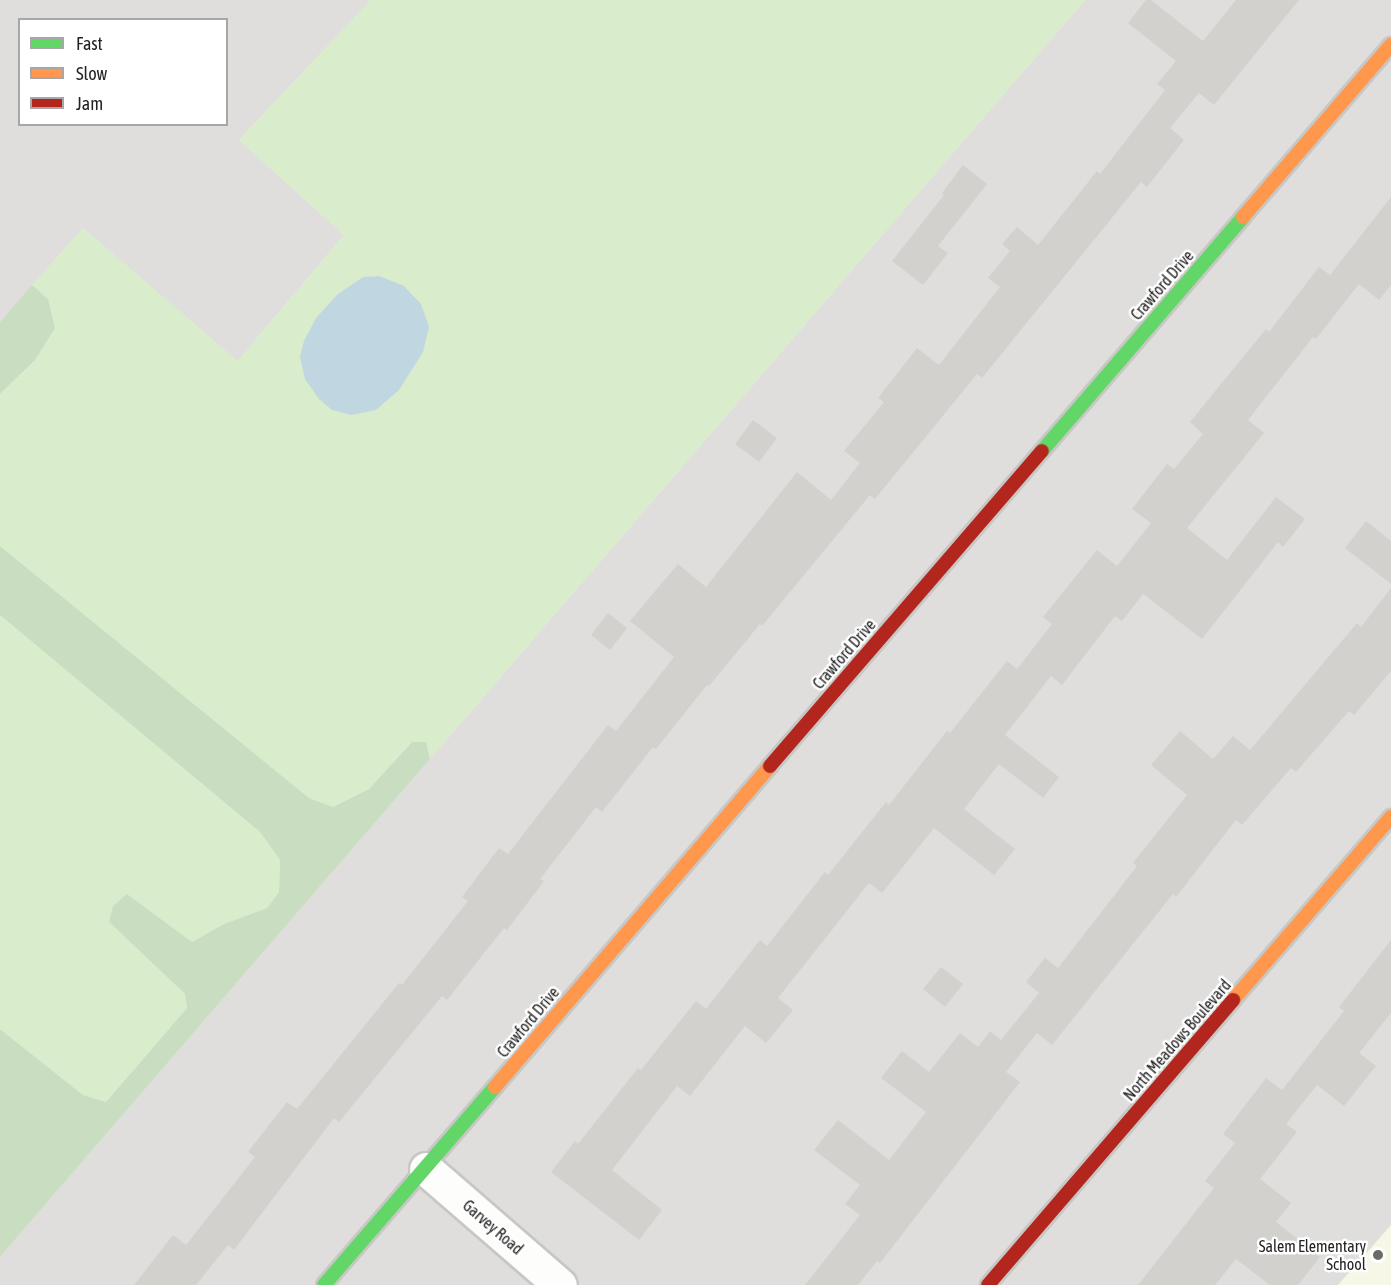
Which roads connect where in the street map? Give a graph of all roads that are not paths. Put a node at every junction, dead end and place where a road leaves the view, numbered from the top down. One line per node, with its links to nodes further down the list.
1 (1391, 45): 3 (street, Crawford Drive)
2 (1391, 818): 6 (street, North Meadows Boulevard)
3 (426, 1169): 4 (street, Crawford Drive); 5 (street, Garvey Road)
4 (324, 1285)
5 (560, 1285)
6 (988, 1285)

